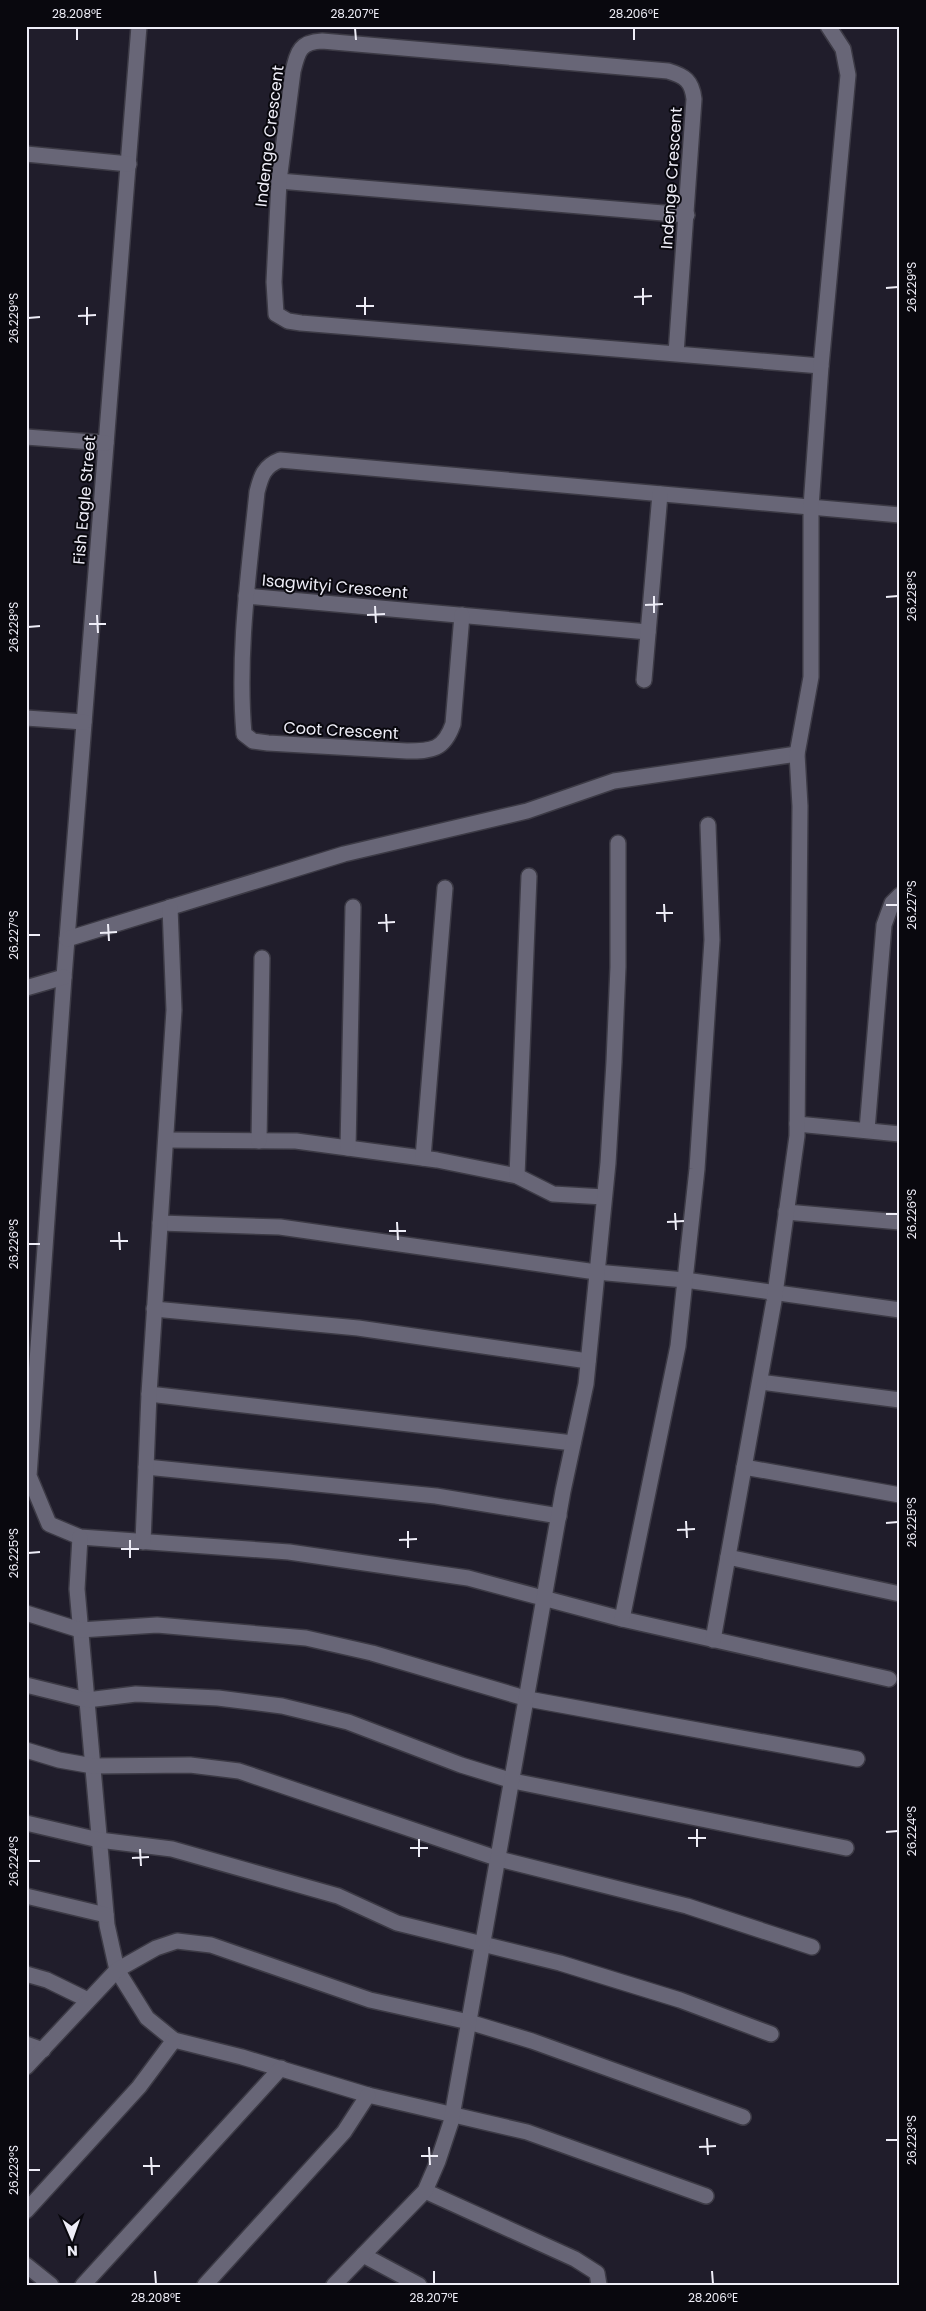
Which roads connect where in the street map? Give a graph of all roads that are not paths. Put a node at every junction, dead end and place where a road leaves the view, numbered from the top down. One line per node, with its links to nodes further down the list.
1 (139, 26): 4 (street, Fish Eagle Street)
2 (828, 26): 8 (street)
3 (26, 154): 4 (street)
4 (129, 164): 10 (street, Fish Eagle Street)
5 (279, 181): 6 (street); 6 (street, Indenge Crescent); 7 (street, Indenge Crescent)
6 (686, 215): 7 (street, Indenge Crescent)
7 (676, 354): 8 (street, Indenge Crescent)
8 (821, 366): 12 (street)
9 (26, 437): 10 (street)
10 (106, 443): 19 (street, Fish Eagle Street)
11 (660, 494): 12 (street, Isagwityi Crescent); 14 (street, Isagwityi Crescent); 16 (street)
12 (811, 507): 13 (street, Isagwityi Crescent); 20 (street)
13 (900, 515)
14 (246, 596): 15 (street, Isagwityi Crescent); 15 (street, Coot Crescent)
15 (462, 615): 16 (street, Isagwityi Crescent)
16 (648, 632): 17 (street)
17 (644, 680)
18 (26, 718): 19 (street)
19 (84, 722): 28 (street, Fish Eagle Street)
20 (797, 754): 26 (street); 32 (street)
21 (708, 825): 45 (street)
22 (618, 843): 40 (street)
23 (530, 876): 39 (street)
24 (445, 888): 38 (street)
25 (900, 895): 33 (street)
26 (170, 907): 28 (street); 35 (street)
27 (353, 907): 37 (street)
28 (68, 938): 30 (street, Fish Eagle Street)
29 (262, 958): 36 (street)
30 (64, 977): 31 (street); 53 (street, Fish Eagle Street)
31 (26, 988)
32 (797, 1124): 33 (street); 41 (street)
33 (867, 1130): 34 (street)
34 (900, 1134)
35 (166, 1140): 36 (street); 43 (street)
36 (259, 1141): 37 (street)
37 (348, 1148): 38 (street)
38 (423, 1158): 39 (street)
39 (517, 1176): 40 (street)
40 (604, 1197): 44 (street)
41 (786, 1212): 42 (street); 46 (street)
42 (900, 1222)
43 (160, 1223): 44 (street); 47 (street)
44 (596, 1272): 45 (street); 49 (street)
45 (685, 1280): 46 (street); 66 (street)
46 (775, 1292): 48 (street); 50 (street)
47 (154, 1309): 49 (street); 51 (street)
48 (900, 1310)
49 (588, 1361): 54 (street)
50 (760, 1382): 52 (street); 56 (street)
51 (149, 1394): 54 (street); 55 (street)
52 (900, 1400)
53 (29, 1443): 57 (street, Fish Eagle Street)
54 (574, 1443): 59 (street)
55 (146, 1466): 59 (street); 61 (street)
56 (744, 1467): 58 (street); 62 (street)
57 (28, 1477): 60 (street)
58 (900, 1495)
59 (559, 1516): 64 (street)
60 (80, 1537): 61 (street); 67 (street)
61 (143, 1542): 64 (street)
62 (728, 1557): 63 (street); 68 (street)
63 (900, 1594)
64 (545, 1600): 66 (street); 71 (street)
65 (26, 1613): 67 (street)
66 (622, 1619): 68 (street)
67 (80, 1630): 71 (street); 72 (street)
68 (713, 1640): 69 (street)
69 (889, 1679)
70 (26, 1685): 72 (street)
71 (528, 1699): 74 (street); 76 (street)
72 (87, 1700): 75 (street); 76 (street)
73 (26, 1750): 75 (street)
74 (857, 1759)
75 (93, 1766): 78 (street); 80 (street)
76 (513, 1781): 79 (street); 80 (street)
77 (26, 1823): 78 (street)
78 (99, 1840): 82 (street); 83 (street)
79 (846, 1848)
80 (499, 1859): 83 (street); 84 (street)
81 (26, 1896): 82 (street)
82 (106, 1915): 85 (street)
83 (483, 1944): 88 (street); 89 (street)
84 (812, 1947)
85 (117, 1970): 87 (street); 88 (street); 90 (street)
86 (26, 1974): 87 (street)
87 (88, 2000): 92 (street)
88 (469, 2022): 96 (street); 97 (street)
89 (771, 2034)
90 (174, 2040): 94 (street); 100 (street)
91 (26, 2044): 92 (street)
92 (43, 2050): 93 (street)
93 (26, 2067)
94 (281, 2068): 95 (street); 104 (street)
95 (368, 2095): 96 (street); 105 (street)
96 (452, 2113): 98 (street); 99 (street)
97 (743, 2118)
98 (425, 2191): 101 (street); 108 (street)
99 (706, 2196)
100 (26, 2211)
101 (363, 2255): 106 (street); 107 (street)
102 (26, 2265): 103 (street)
103 (51, 2285)
104 (83, 2285)
105 (205, 2285)
106 (334, 2285)
107 (418, 2285)
108 (599, 2285)

